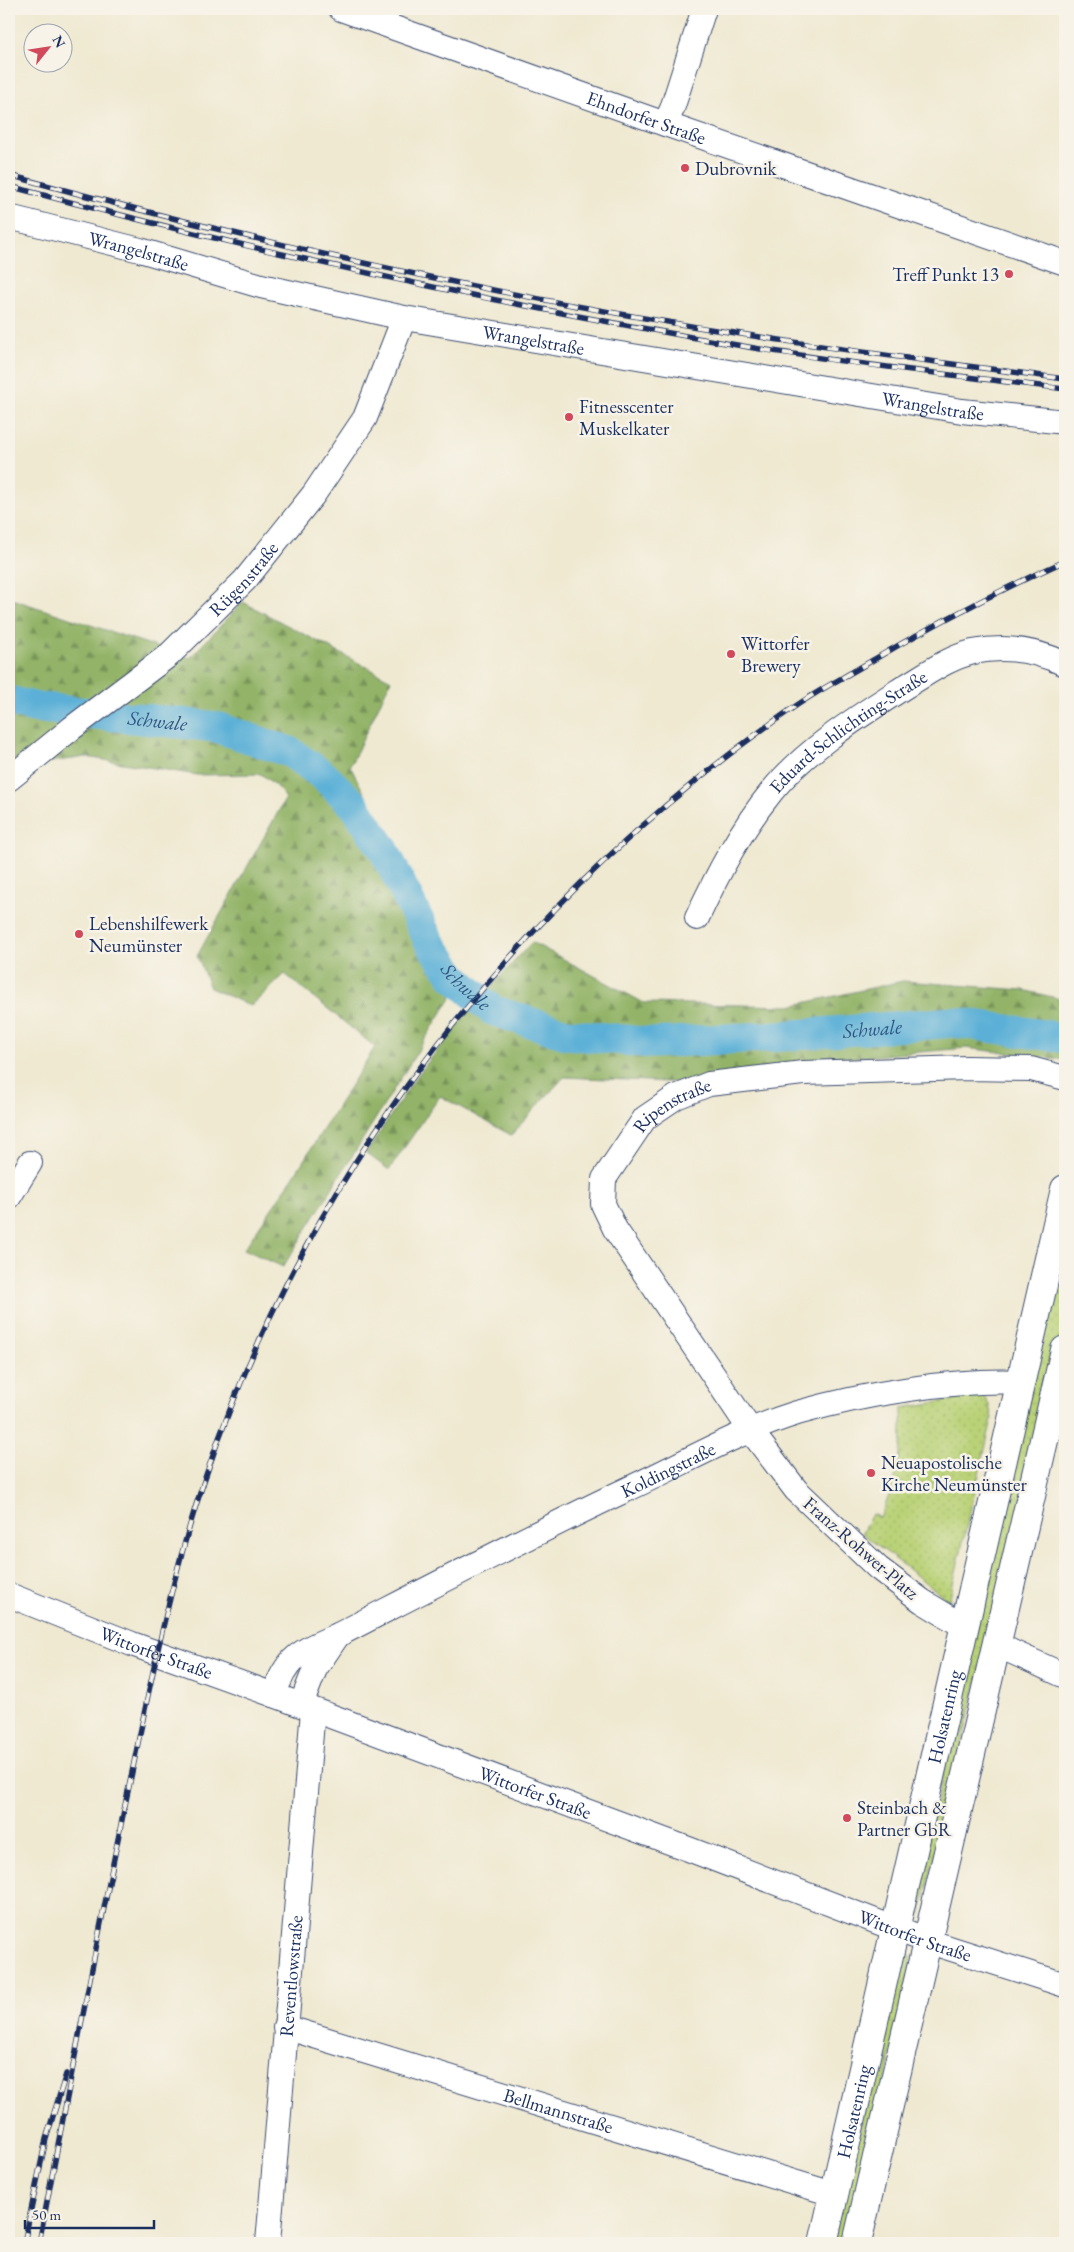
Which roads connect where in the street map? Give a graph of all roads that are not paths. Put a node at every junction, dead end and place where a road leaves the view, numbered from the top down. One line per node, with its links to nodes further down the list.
1 (341, 9): 3 (street, Ehndorfer Straße)
2 (704, 9): 3 (street)
3 (665, 124): 5 (street, Ehndorfer Straße)
4 (9, 217): 6 (street, Wrangelstraße)
5 (1065, 263)
6 (404, 318): 7 (street, Wrangelstraße); 9 (street, Rügenstraße)
7 (1065, 422)
8 (1065, 664): 10 (street, Eduard-Schlichting-Straße)
9 (9, 779)
10 (697, 918)
11 (1065, 1078): 18 (street, Ripenstraße)
12 (30, 1163): 14 (street)
13 (1065, 1190): 17 (main road, Holsatenring)
14 (9, 1197)
15 (1065, 1350): 16 (main road, Holsatenring)
16 (1062, 1376): 22 (main road, Holsatenring)
17 (1021, 1382): 18 (street, Koldingstraße); 20 (main road, Holsatenring)
18 (751, 1431): 20 (street, Franz-Rohwer-Platz); 21 (street, Koldingstraße)
19 (9, 1595): 24 (street, Wittorfer Straße)
20 (966, 1627): 26 (main road, Holsatenring)
21 (338, 1635): 24 (street, Koldingstraße); 25 (street, Koldingstraße)
22 (997, 1646): 23 (street); 27 (main road, Holsatenring)
23 (1065, 1676)
24 (274, 1695): 25 (street, Wittorfer Straße)
25 (307, 1708): 26 (street, Wittorfer Straße); 29 (street, Reventlowstraße)
26 (895, 1929): 27 (street, Wittorfer Straße); 30 (main road, Holsatenring)
27 (927, 1941): 28 (street, Wittorfer Straße); 31 (main road, Holsatenring)
28 (1065, 1985)
29 (285, 2027): 30 (street, Bellmannstraße); 32 (street, Reventlowstraße)
30 (833, 2194): 33 (main road, Holsatenring)
31 (862, 2242)
32 (268, 2243)
33 (823, 2243)

